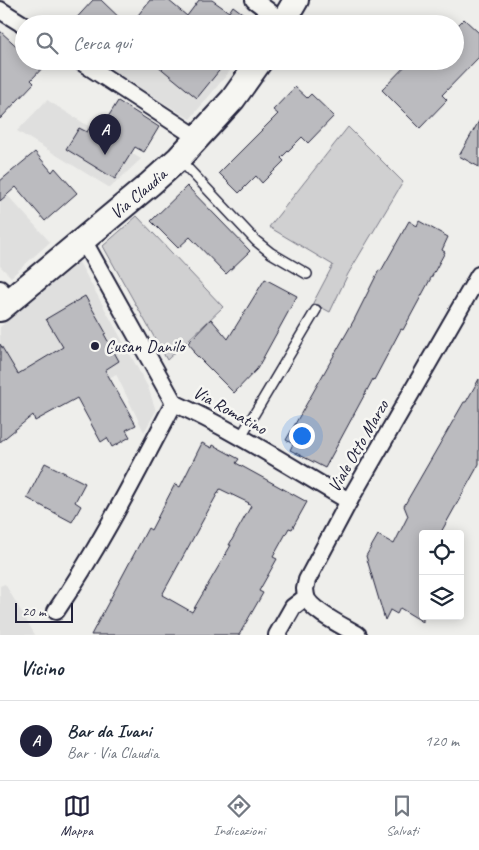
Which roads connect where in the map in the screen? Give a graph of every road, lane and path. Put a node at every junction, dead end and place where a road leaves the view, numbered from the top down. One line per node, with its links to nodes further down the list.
1 (254, 0): 4 (street)
2 (296, 0): 5 (street)
3 (0, 10): 6 (street)
4 (273, 15)
5 (288, 15)
6 (15, 19)
7 (94, 70): 9 (street)
8 (254, 70): 9 (street, Via Claudia)
9 (198, 138): 10 (street, Via Claudia)
10 (178, 159): 11 (street, Via Claudia); 12 (lane)
11 (83, 240): 14 (street, Via Claudia); 16 (street, Via Romatino)
12 (307, 274)
13 (479, 275): 18 (street, Viale Otto Marzo)
14 (3, 300)
15 (316, 310): 17 (lane)
16 (174, 403): 17 (street, Via Romatino); 20 (street)
17 (240, 438): 18 (street, Via Romatino)
18 (349, 501): 19 (street, Viale Otto Marzo)
19 (306, 598): 21 (street); 22 (street)
20 (56, 611)
21 (277, 635)
22 (358, 635)

